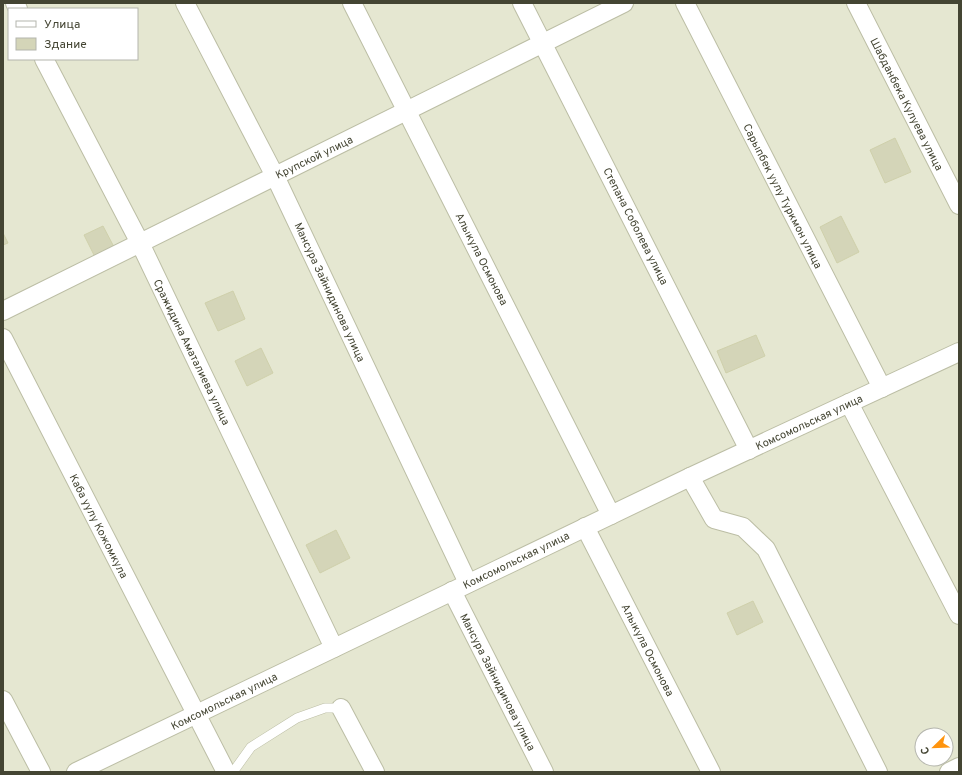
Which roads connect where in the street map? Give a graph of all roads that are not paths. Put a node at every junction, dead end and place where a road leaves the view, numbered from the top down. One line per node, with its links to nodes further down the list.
1 (185, 3): 10 (street, Мансура Зайнидинова улица)
2 (352, 3): 9 (street, Алыкула Осмонова)
3 (522, 3): 7 (street, Степана Соболева улица)
4 (624, 3): 7 (street, Крупской улица)
5 (685, 3): 16 (street, Сарыпбек уулу Туркмон улица)
6 (856, 3): 11 (street, Шабданбека Кулуева улица)
7 (543, 43): 9 (street, Крупской улица); 18 (street, Степана Соболева улица)
8 (45, 60): 12 (street, Сражидина Аматалиева улица)
9 (408, 110): 10 (street, Крупской улица); 20 (street, Алыкула Осмонова)
10 (275, 176): 12 (street, Крупской улица); 22 (street, Мансура Зайнидинова улица)
11 (959, 205)
12 (140, 243): 13 (street, Крупской улица); 25 (street, Сражидина Аматалиева улица)
13 (3, 311)
14 (3, 338): 28 (street, Каба уулу Кожомкула)
15 (959, 352): 16 (street, Комсомольская улица)
16 (882, 388): 17 (street, Комсомольская улица)
17 (849, 403): 18 (street, Комсомольская улица); 24 (street)
18 (749, 450): 19 (street, Комсомольская улица)
19 (690, 477): 20 (street, Комсомольская улица); 37 (street)
20 (611, 515): 21 (street, Комсомольская улица)
21 (585, 527): 22 (street, Комсомольская улица); 36 (street, Алыкула Осмонова)
22 (468, 584): 23 (street, Комсомольская улица)
23 (452, 591): 25 (street, Комсомольская улица); 35 (street, Мансура Зайнидинова улица)
24 (959, 615)
25 (334, 648): 28 (street, Комсомольская улица)
26 (3, 700): 30 (street)
27 (341, 708): 33 (lane); 34 (street)
28 (196, 714): 31 (street, Комсомольская улица); 32 (street, Каба уулу Кожомкула)
29 (959, 768): 38 (street)
30 (41, 772)
31 (76, 772)
32 (226, 772)
33 (233, 772)
34 (374, 772)
35 (544, 772)
36 (711, 772)
37 (878, 772)
38 (949, 772)

